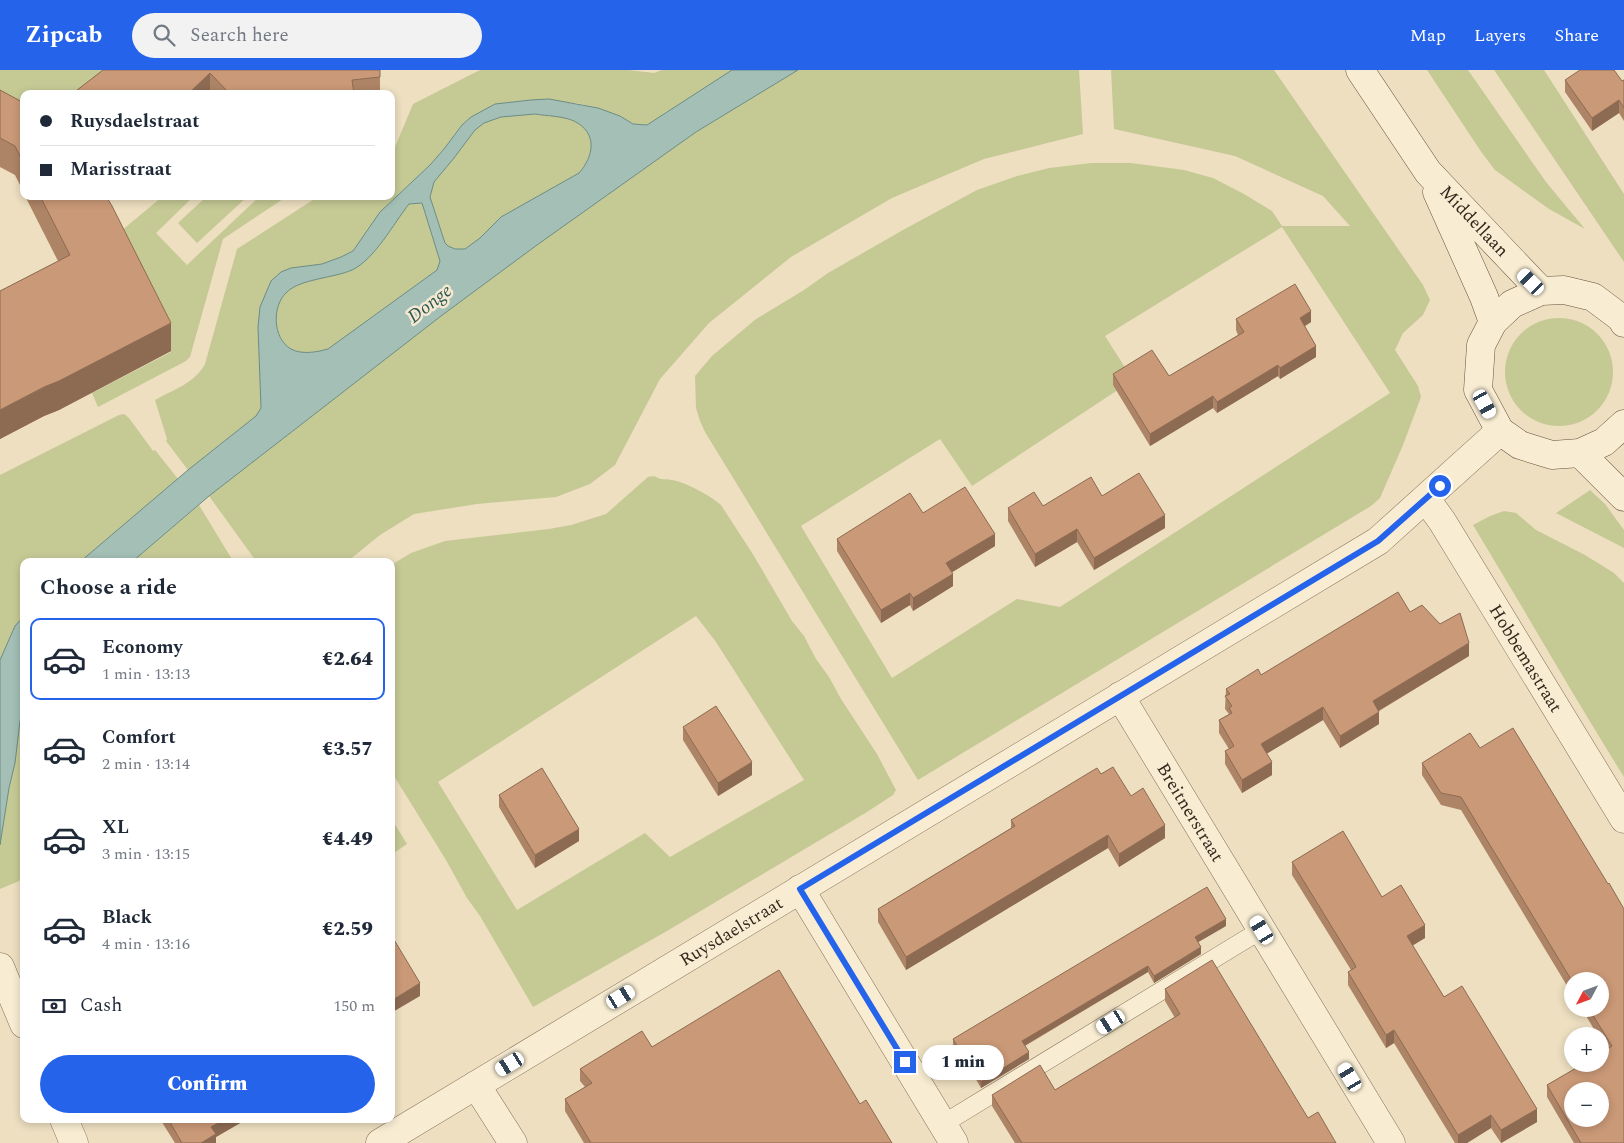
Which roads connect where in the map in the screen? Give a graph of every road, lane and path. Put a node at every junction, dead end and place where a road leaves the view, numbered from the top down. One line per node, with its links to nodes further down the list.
1 (1360, 70): 2 (street, Middellaan)
2 (1428, 172): 3 (street, Middellaan); 5 (street, Middellaan)
3 (1541, 292): 4 (street); 5 (street)
4 (1623, 318)
5 (1493, 322): 7 (street)
6 (1624, 424): 8 (street)
7 (1500, 431): 8 (street); 10 (street, Ruysdaelstraat)
8 (1580, 453): 9 (street)
9 (1624, 498)
10 (1426, 499): 11 (street, Ruysdaelstraat); 12 (street, Hobbemastraat)
11 (1120, 696): 13 (street, Ruysdaelstraat); 14 (street, Breitnerstraat)
12 (1624, 819)
13 (800, 889): 17 (street, Ruysdaelstraat); 19 (street)
14 (1262, 930): 19 (lane); 23 (street, Breitnerstraat)
15 (0, 967): 16 (street)
16 (20, 1014)
17 (476, 1085): 21 (street, Ruysdaelstraat); 22 (street)
18 (66, 1123): 20 (street)
19 (949, 1134)
20 (74, 1143)
21 (380, 1143)
22 (513, 1143)
23 (1390, 1143)

